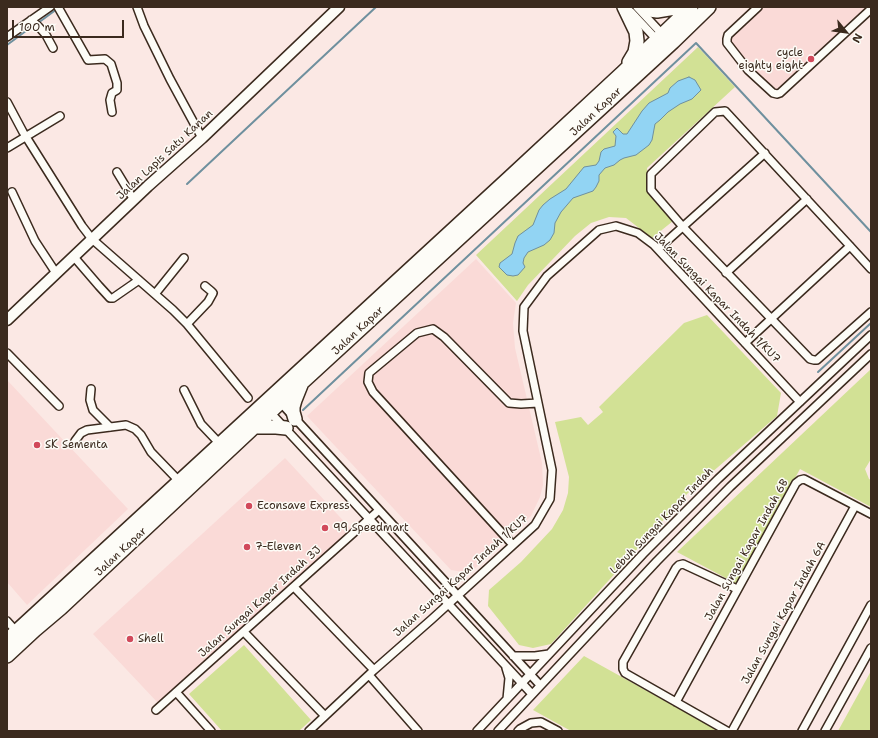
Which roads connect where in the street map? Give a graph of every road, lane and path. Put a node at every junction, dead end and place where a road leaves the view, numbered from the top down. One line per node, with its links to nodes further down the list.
1 (50, 7): 13 (street)
2 (137, 7): 22 (street)
3 (339, 7): 22 (street, Jalan Lapis Satu Kanan)
4 (625, 7): 15 (street); 17 (highway)
5 (637, 7): 15 (street)
6 (645, 7): 7 (highway)
7 (681, 7)
8 (691, 7): 15 (highway, Jalan Kapar)
9 (709, 7): 15 (highway, Jalan Kapar)
10 (758, 7): 12 (street)
11 (58, 8): 19 (street)
12 (871, 9)
13 (35, 23): 14 (street); 16 (street)
14 (7, 37)
15 (664, 42): 17 (highway, Jalan Kapar); 49 (highway, Jalan Kapar)
16 (53, 48)
17 (623, 72): 53 (highway, Jalan Kapar)
18 (7, 102): 21 (street)
19 (112, 112)
20 (60, 116): 21 (street)
21 (26, 136): 23 (street); 30 (street)
22 (202, 138): 28 (street, Jalan Lapis Satu Kanan)
23 (7, 148)
24 (765, 154): 27 (street); 29 (street); 29 (street)
25 (117, 172): 28 (street)
26 (12, 192): 36 (street)
27 (807, 199): 31 (street); 37 (street)
28 (134, 200): 30 (street, Jalan Lapis Satu Kanan)
29 (683, 227): 32 (street); 37 (street)
30 (92, 239): 33 (street, Jalan Lapis Satu Kanan); 38 (street)
31 (850, 246): 35 (street); 43 (street)
32 (658, 250): 46 (street, Jalan Sungai Kapar Indah 1/KU7); 55 (street, Jalan Sungai Kapar Indah 1/KU7)
33 (74, 257): 36 (street, Jalan Lapis Satu Kanan); 38 (street)
34 (184, 258): 40 (street)
35 (871, 269)
36 (56, 273): 42 (street, Jalan Lapis Satu Kanan)
37 (726, 273): 43 (street)
38 (139, 280): 40 (street)
39 (205, 286): 44 (street)
40 (155, 294): 44 (street)
41 (871, 312): 43 (street)
42 (7, 320)
43 (771, 320): 46 (street)
44 (187, 324): 52 (street)
45 (871, 335): 54 (street, Lebuh Sungai Kapar Indah)
46 (745, 343): 54 (street, Jalan Sungai Kapar Indah 1/KU7)
47 (7, 353): 56 (street)
48 (871, 354): 88 (street)
49 (301, 384): 53 (highway, Jalan Kapar); 58 (highway)
50 (91, 389): 59 (street)
51 (184, 390): 63 (street)
52 (248, 398)
53 (277, 399): 57 (highway, Jalan Kapar); 58 (street)
54 (800, 402): 80 (street, Lebuh Sungai Kapar Indah)
55 (538, 403): 69 (street, Jalan Sungai Kapar Indah 1/KU7); 69 (street)
56 (59, 406)
57 (267, 408): 60 (highway, Jalan Kapar); 61 (street); 63 (highway, Jalan Kapar)
58 (295, 419): 66 (street)
59 (110, 427): 62 (street); 64 (street)
60 (254, 427): 61 (highway); 76 (highway, Jalan Kapar)
61 (286, 428): 68 (street)
62 (76, 441)
63 (220, 444): 64 (highway, Jalan Kapar)
64 (179, 481): 78 (highway, Jalan Kapar)
65 (855, 506): 67 (street, Jalan Sungai Kapar Indah 6B); 71 (street, Jalan Sungai Kapar Indah 6B); 103 (street, Jalan Sungai Kapar Indah 6A)
66 (379, 510): 68 (street, Jalan Sungai Kapar Indah 3J); 72 (street)
67 (871, 514)
68 (370, 519): 70 (street, Jalan Sungai Kapar Indah 3J); 73 (street)
69 (514, 545): 72 (street, Jalan Sungai Kapar Indah 1/KU7)
70 (294, 587): 77 (street, Jalan Sungai Kapar Indah 3J); 85 (street)
71 (737, 589): 92 (street, Jalan Sungai Kapar Indah 6B); 92 (street)
72 (458, 595): 73 (street, Jalan Sungai Kapar Indah 1/KU7); 82 (street)
73 (448, 604): 84 (street); 85 (street, Jalan Sungai Kapar Indah 1/KU7)
74 (871, 605): 104 (street)
75 (7, 621): 78 (street)
76 (35, 630): 81 (highway, Jalan Kapar); 83 (highway)
77 (244, 632): 89 (street, Jalan Sungai Kapar Indah 3J); 94 (street)
78 (12, 636)
79 (871, 648): 105 (street)
80 (550, 654): 82 (street); 86 (street, Lebuh Sungai Kapar Indah)
81 (7, 656)
82 (513, 656): 86 (street)
83 (7, 662)
84 (506, 665): 87 (street); 91 (street)
85 (372, 672): 94 (street, Jalan Sungai Kapar Indah 1/KU7); 97 (street)
86 (530, 674): 87 (street, Lebuh Sungai Kapar Indah); 88 (street)
87 (522, 683): 90 (street); 91 (street, Lebuh Sungai Kapar Indah)
88 (540, 685): 90 (street)
89 (176, 692): 93 (street, Jalan Sungai Kapar Indah 3J); 95 (street)
90 (532, 694): 99 (street)
91 (507, 699): 98 (street, Lebuh Sungai Kapar Indah)
92 (676, 702): 102 (street)
93 (156, 710)
94 (325, 716): 96 (street, Jalan Sungai Kapar Indah 1/KU7)
95 (211, 731)
96 (309, 731)
97 (418, 731)
98 (477, 731)
99 (498, 731)
100 (518, 731): 101 (street)
101 (558, 731)
102 (727, 731)
103 (732, 731)
104 (802, 731)
105 (825, 731)

